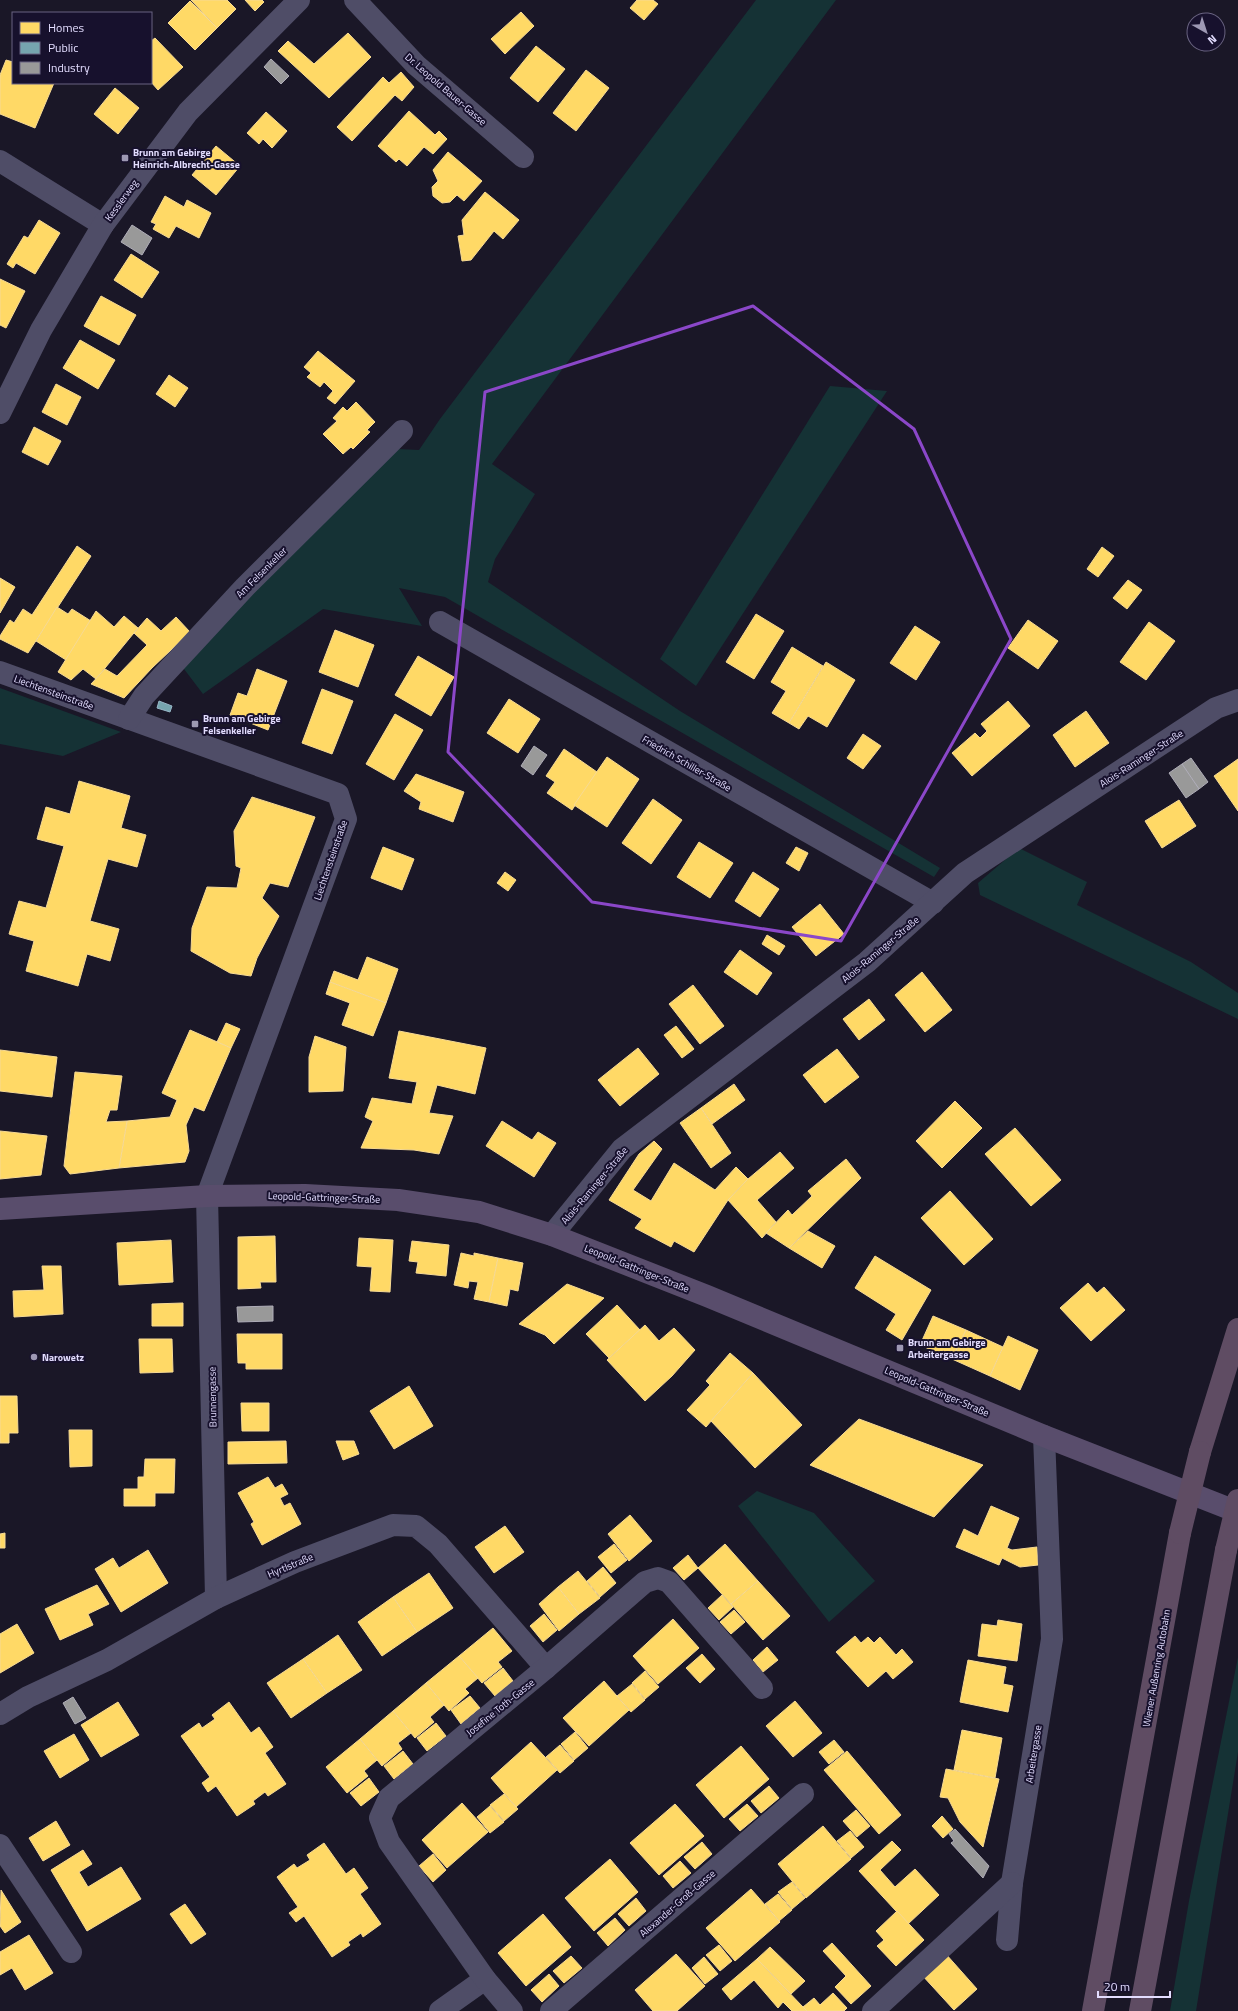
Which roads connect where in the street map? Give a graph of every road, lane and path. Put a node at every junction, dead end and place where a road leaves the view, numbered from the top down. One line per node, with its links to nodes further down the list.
1 (299, 0): 5 (street, Kesslerweg)
2 (355, 0): 3 (street, Dr. Leopold Bauer-Gasse)
3 (523, 157)
4 (0, 161): 5 (street)
5 (103, 225): 6 (street, Kesslerweg)
6 (0, 413)
7 (402, 431): 11 (street, Am Felsenkeller)
8 (440, 622): 12 (street, Friedrich Schiller-Straße)
9 (0, 672): 11 (street, Liechtensteinstraße)
10 (1238, 700): 12 (street, Alois-Raminger-Straße)
11 (129, 720): 13 (street, Liechtensteinstraße)
12 (934, 903): 15 (street, Alois-Raminger-Straße)
13 (207, 1196): 14 (main road, Leopold-Gattringer-Straße); 15 (main road, Leopold-Gattringer-Straße); 20 (street, Brunnengasse)
14 (0, 1209)
15 (552, 1235): 17 (main road, Leopold-Gattringer-Straße)
16 (1238, 1329): 34 (highway, Wiener Außenring Autobahn, bridge)
17 (1044, 1436): 19 (main road, Leopold-Gattringer-Straße); 26 (street, Arbeitergasse)
18 (1238, 1500): 35 (highway, bridge)
19 (1238, 1512)
20 (216, 1598): 21 (street, Hyrtlstraße); 23 (street, Hyrtlstraße)
21 (546, 1668): 22 (street, Josefine Toth-Gasse); 29 (street, Josefine Toth-Gasse)
22 (762, 1688)
23 (0, 1714)
24 (803, 1794): 32 (street, Alexander-Groß-Gasse)
25 (0, 1846): 28 (street)
26 (1012, 1883): 27 (street, Arbeitergasse); 33 (street)
27 (1007, 1940)
28 (71, 1952)
29 (485, 1979): 30 (street); 31 (street)
30 (440, 2011)
31 (512, 2011)
32 (551, 2011)
33 (873, 2011)
34 (1092, 2011)
35 (1140, 2011)

